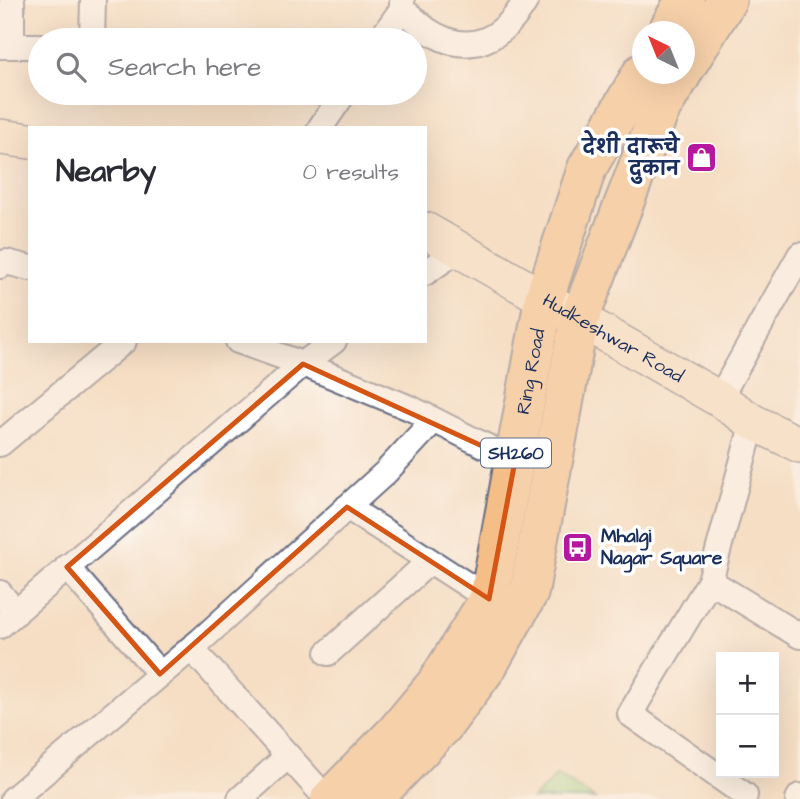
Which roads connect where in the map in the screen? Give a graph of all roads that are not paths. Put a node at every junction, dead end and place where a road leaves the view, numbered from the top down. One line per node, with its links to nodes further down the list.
1 (12, 0): 12 (street)
2 (93, 0): 8 (street)
3 (526, 0): 11 (street)
4 (685, 0): 7 (highway)
5 (727, 0): 14 (highway, Ring Road / SH260)
6 (402, 4): 9 (street); 10 (street)
7 (673, 21)
8 (92, 28)
9 (387, 28)
10 (425, 28)
11 (427, 30)
12 (6, 46): 13 (street)
13 (28, 46)
14 (695, 52)
15 (636, 84): 27 (highway, Ring Road / SH260)
16 (676, 84): 28 (highway, Ring Road / SH260)
17 (336, 105): 18 (street)
18 (321, 126)
19 (0, 137): 20 (main road)
20 (28, 141)
21 (427, 231): 22 (main road, Hudkeshwar Road)
22 (459, 248): 26 (street); 27 (main road, Hudkeshwar Road)
23 (800, 255): 33 (street)
24 (0, 265): 25 (street)
25 (28, 268)
26 (427, 272)
27 (544, 299): 28 (main road, Hudkeshwar Road); 38 (highway, Ring Road / SH260)
28 (579, 320): 33 (main road, Hudkeshwar Road); 55 (highway, Ring Road / SH260)
29 (122, 343): 36 (street)
30 (244, 343): 32 (street)
31 (331, 343): 32 (street)
32 (303, 364): 34 (street); 41 (street)
33 (719, 399): 35 (main road, Hudkeshwar Road)
34 (434, 419): 38 (street); 39 (street)
35 (753, 422): 37 (main road, Hudkeshwar Road); 42 (street)
36 (0, 444)
37 (800, 445)
38 (515, 461): 44 (highway, Ring Road / SH260)
39 (347, 507): 40 (street); 47 (street)
40 (430, 561): 44 (street); 48 (street)
41 (67, 567): 45 (street); 49 (street)
42 (710, 581): 46 (street); 51 (street)
43 (0, 593): 45 (street)
44 (489, 599): 54 (highway, Ring Road / SH260)
45 (8, 619)
46 (800, 636)
47 (191, 649): 49 (street); 50 (street)
48 (328, 653)
49 (160, 674): 52 (street)
50 (288, 756): 53 (street); 54 (street)
51 (751, 798)
52 (13, 799)
53 (240, 799)
54 (328, 799)
55 (373, 799)

